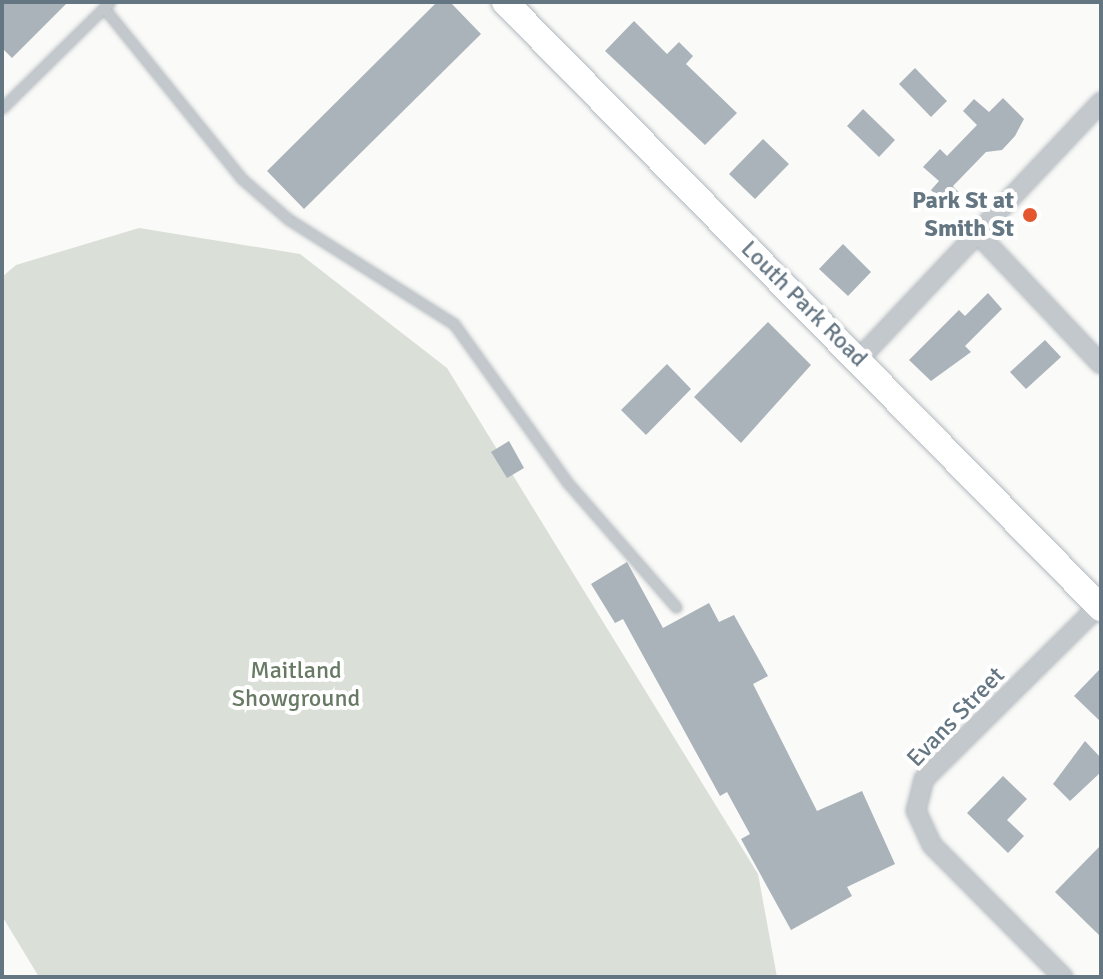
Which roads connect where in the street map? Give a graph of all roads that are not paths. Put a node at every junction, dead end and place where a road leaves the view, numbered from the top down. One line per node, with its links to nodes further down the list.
1 (505, 2): 6 (street, Louth Park Road)
2 (107, 5): 4 (lane); 8 (lane)
3 (1101, 102): 5 (street)
4 (2, 108)
5 (977, 233): 6 (street); 7 (street)
6 (859, 359): 9 (street, Louth Park Road)
7 (1101, 364)
8 (676, 607)
9 (1100, 607): 10 (street, Evans Street)
10 (1063, 977)

